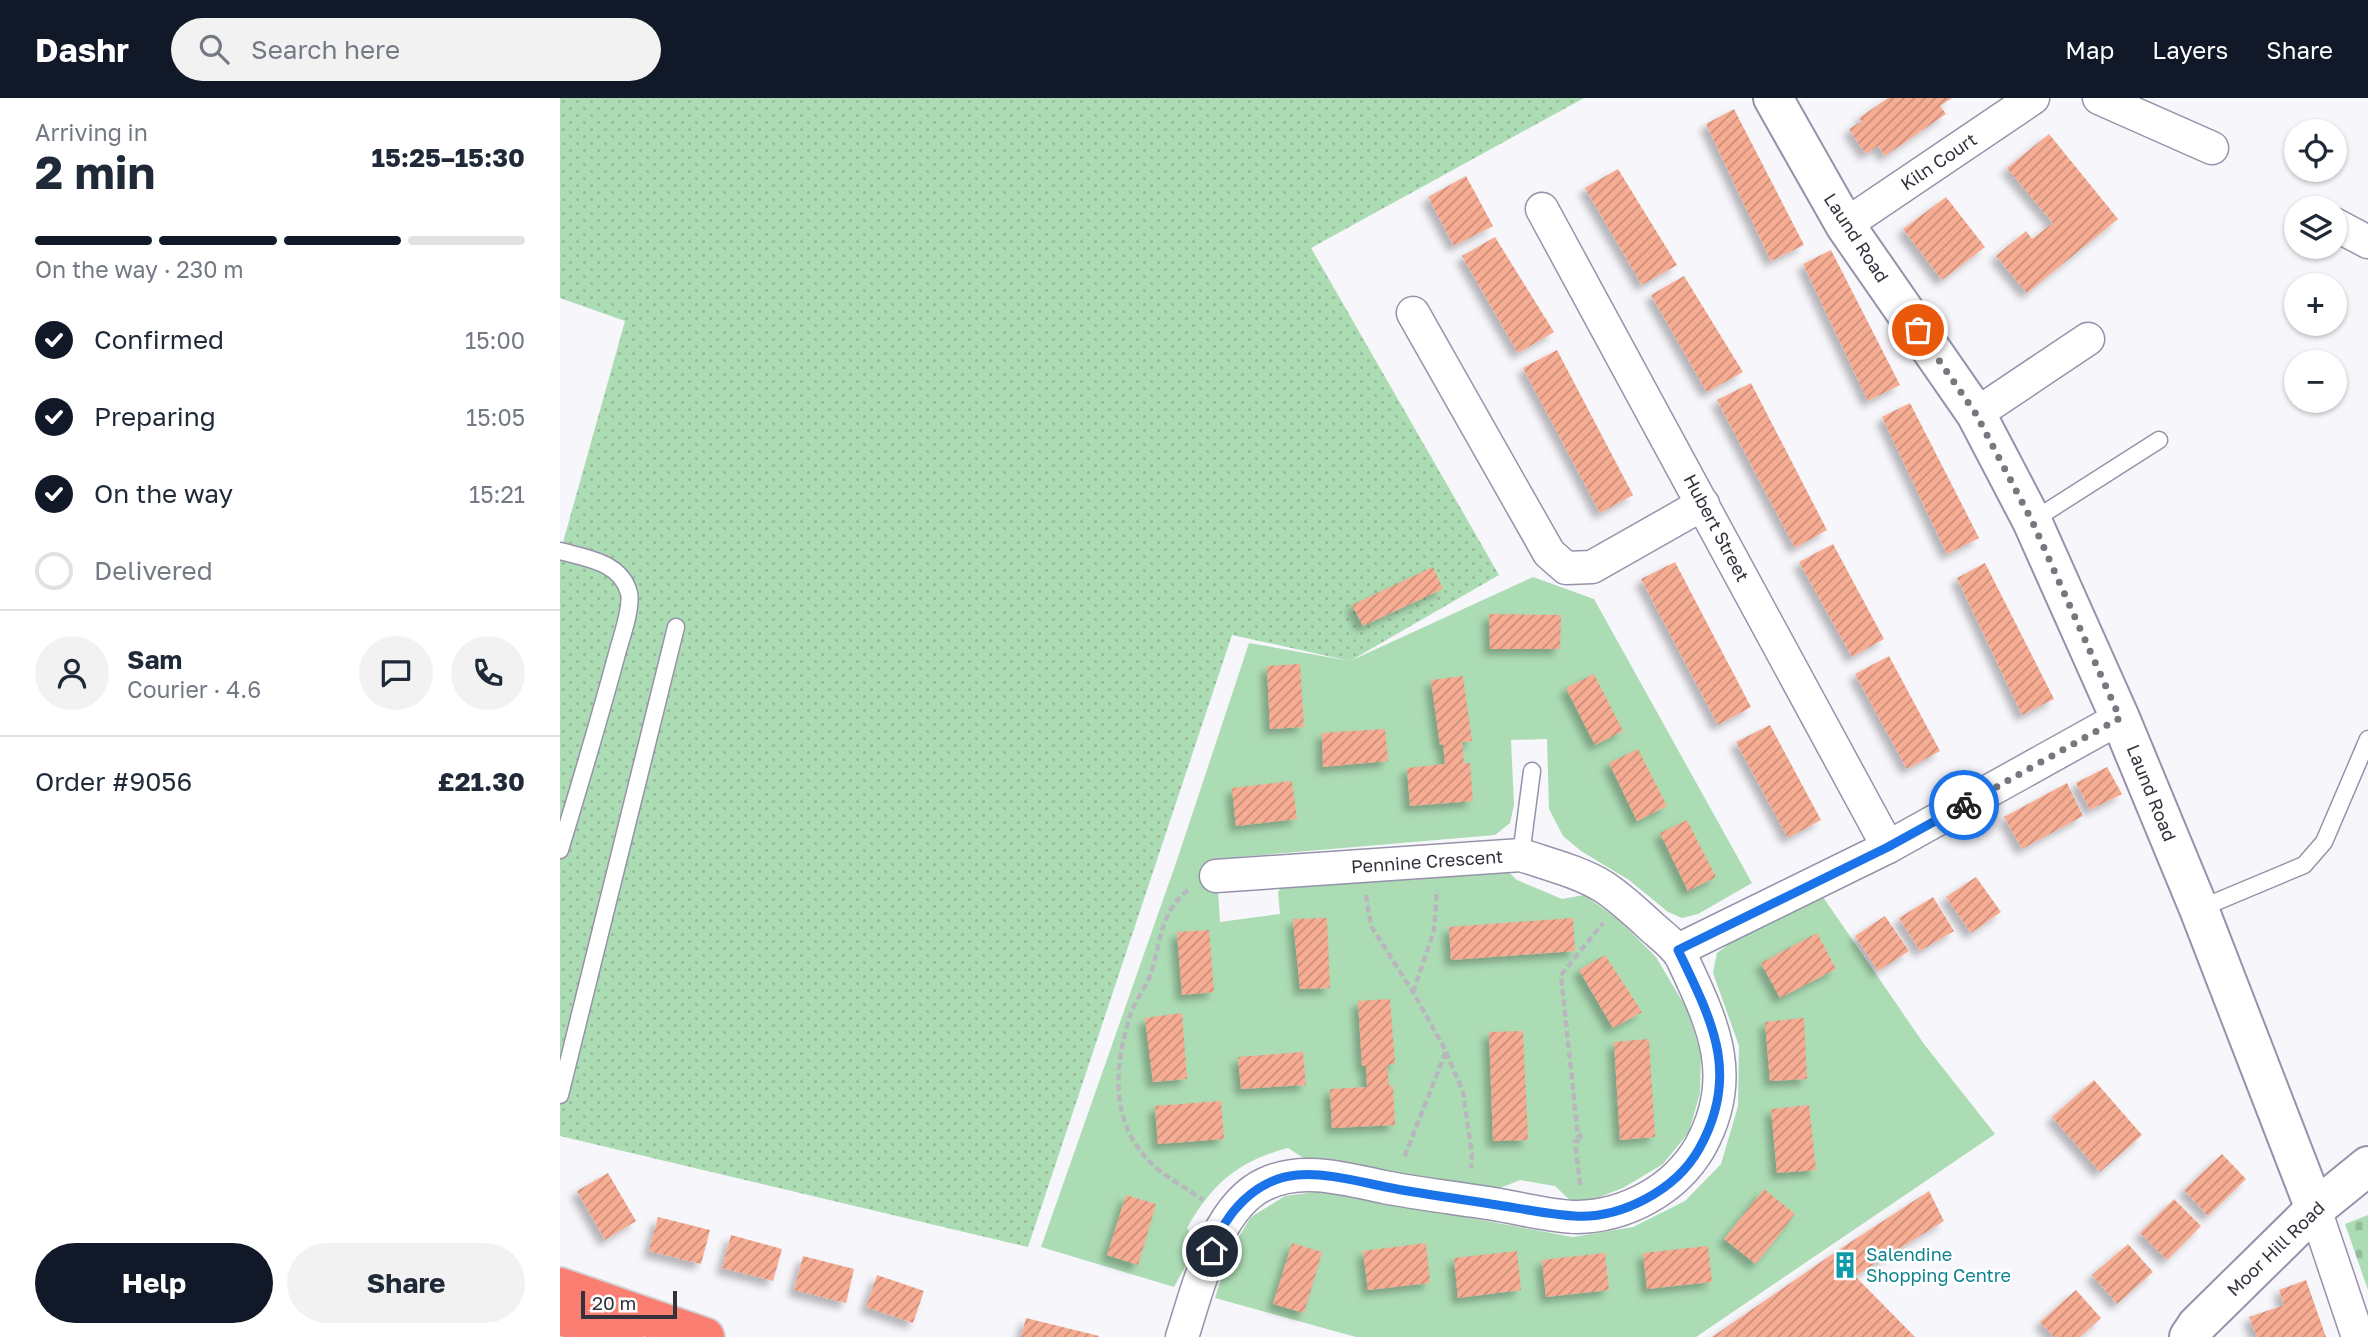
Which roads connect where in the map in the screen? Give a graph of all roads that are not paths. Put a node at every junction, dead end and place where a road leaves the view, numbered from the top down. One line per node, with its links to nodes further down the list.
1 (1773, 98): 6 (street, Laund Road)
2 (2033, 98): 6 (street, Kiln Court)
3 (2099, 98): 4 (street)
4 (2212, 148)
5 (1542, 209): 13 (street, Hubert Street)
6 (1845, 225): 11 (street, Laund Road)
7 (2347, 231): 8 (street)
8 (2368, 242)
9 (1413, 313): 13 (street)
10 (2088, 340): 11 (street)
11 (1976, 414): 14 (street, Laund Road)
12 (2160, 440): 14 (lane)
13 (1703, 504): 20 (street, Hubert Street)
14 (2032, 521): 17 (street, Laund Road)
15 (560, 551): 21 (lane)
16 (676, 627): 26 (lane)
17 (2120, 718): 20 (street); 24 (street, Laund Road)
18 (2368, 738): 24 (lane)
19 (1532, 771): 22 (lane)
20 (1888, 847): 25 (street)
21 (560, 850)
22 (1521, 855): 23 (street, Pennine Crescent); 25 (street, Pennine Crescent)
23 (1216, 876)
24 (2199, 909): 28 (street, Laund Road)
25 (1678, 950): 33 (street, Pennine Crescent)
26 (560, 1094)
27 (2368, 1166): 28 (street, Moor Hill Road)
28 (2315, 1209): 34 (street, Moor Hill Road); 35 (street, Laund Road)
29 (560, 1287): 32 (highway)
30 (560, 1316): 31 (highway)
31 (638, 1337)
32 (705, 1337)
33 (1182, 1337)
34 (2189, 1337)
35 (2358, 1337)

